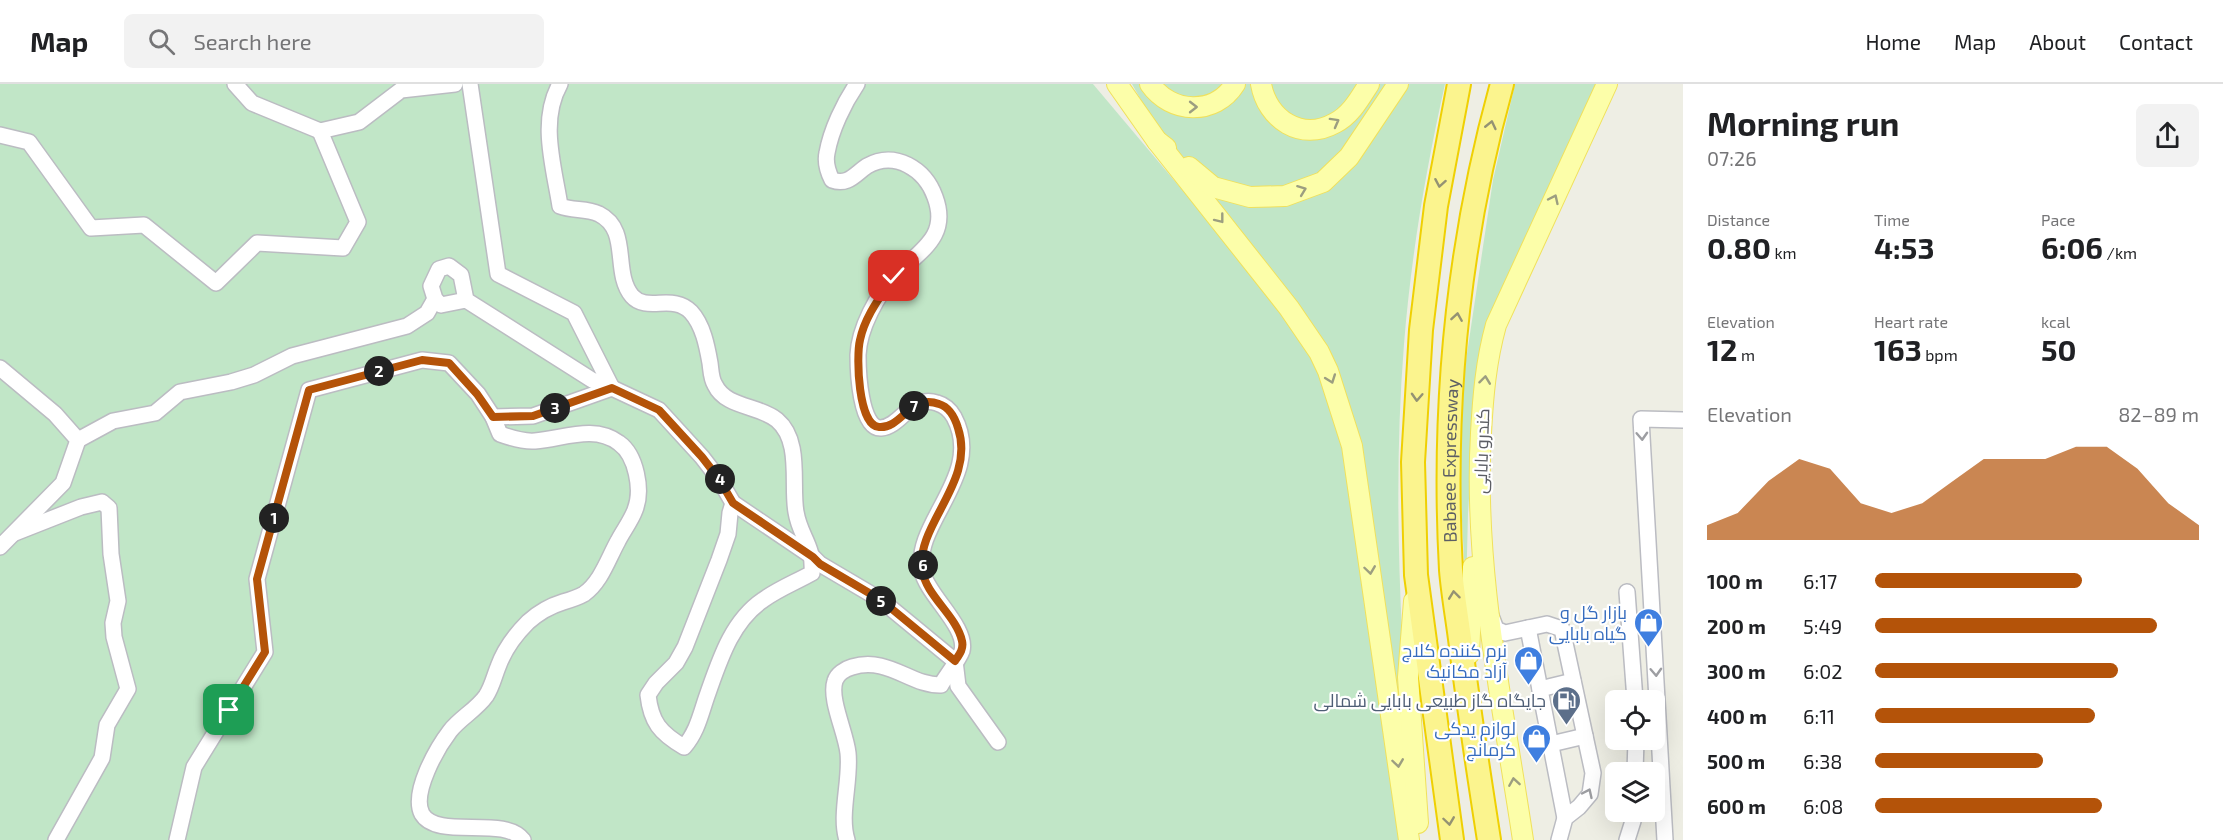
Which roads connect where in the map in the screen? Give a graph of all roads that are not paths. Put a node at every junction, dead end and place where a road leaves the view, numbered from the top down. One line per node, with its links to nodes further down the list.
1 (235, 84): 15 (street)
2 (455, 84): 15 (street)
3 (470, 84): 21 (street)
4 (560, 84): 29 (street)
5 (857, 84): 34 (street)
6 (1118, 84): 17 (main road)
7 (1150, 84): 8 (main road, one-way to 8)
8 (1234, 84)
9 (1261, 84): 10 (main road, one-way to 10)
10 (1369, 84)
11 (1398, 84): 17 (main road, one-way to 11)
12 (1459, 84): 30 (highway, Babaee Expressway, one-way to 30)
13 (1502, 84): 38 (highway, Babaee Expressway, one-way to 13)
14 (1607, 84): 25 (main road, کندرو بابایی, one-way to 14)
15 (320, 131): 16 (street)
16 (0, 135)
17 (1157, 141): 48 (main road, one-way to 48)
18 (435, 299): 19 (street); 19 (street); 24 (street)
19 (466, 300): 21 (street)
20 (0, 368): 24 (street)
21 (612, 388): 22 (street); 26 (street)
22 (493, 417): 45 (street); 46 (street)
23 (1683, 420): 55 (street, one-way to 55)
24 (78, 440): 27 (street)
25 (1479, 471): 32 (main road, کندرو بابایی); 38 (main road)
26 (733, 503): 29 (street); 29 (street)
27 (15, 533): 28 (street); 44 (street)
28 (0, 547)
29 (813, 557): 34 (street)
30 (1416, 575): 49 (main road); 50 (highway, Babaee Expressway, one-way to 50)
31 (1627, 592): 37 (street)
32 (1488, 609): 33 (street); 52 (main road, کندرو بابایی, one-way to 32)
33 (1528, 628): 35 (street); 36 (street)
34 (955, 661): 40 (street); 47 (street)
35 (1573, 681): 36 (street); 39 (street)
36 (1540, 689): 41 (street)
37 (1634, 690)
38 (1467, 693): 51 (highway, Babaee Expressway)
39 (1585, 736): 41 (street); 42 (street, one-way to 39)
40 (998, 742)
41 (1551, 744): 42 (street)
42 (1565, 818): 53 (street)
43 (1633, 822): 54 (street)
44 (56, 840)
45 (177, 840)
46 (523, 840)
47 (847, 840)
48 (1409, 840)
49 (1418, 840)
50 (1452, 840)
51 (1489, 840)
52 (1523, 840)
53 (1558, 840)
54 (1627, 840)
55 (1665, 840)

